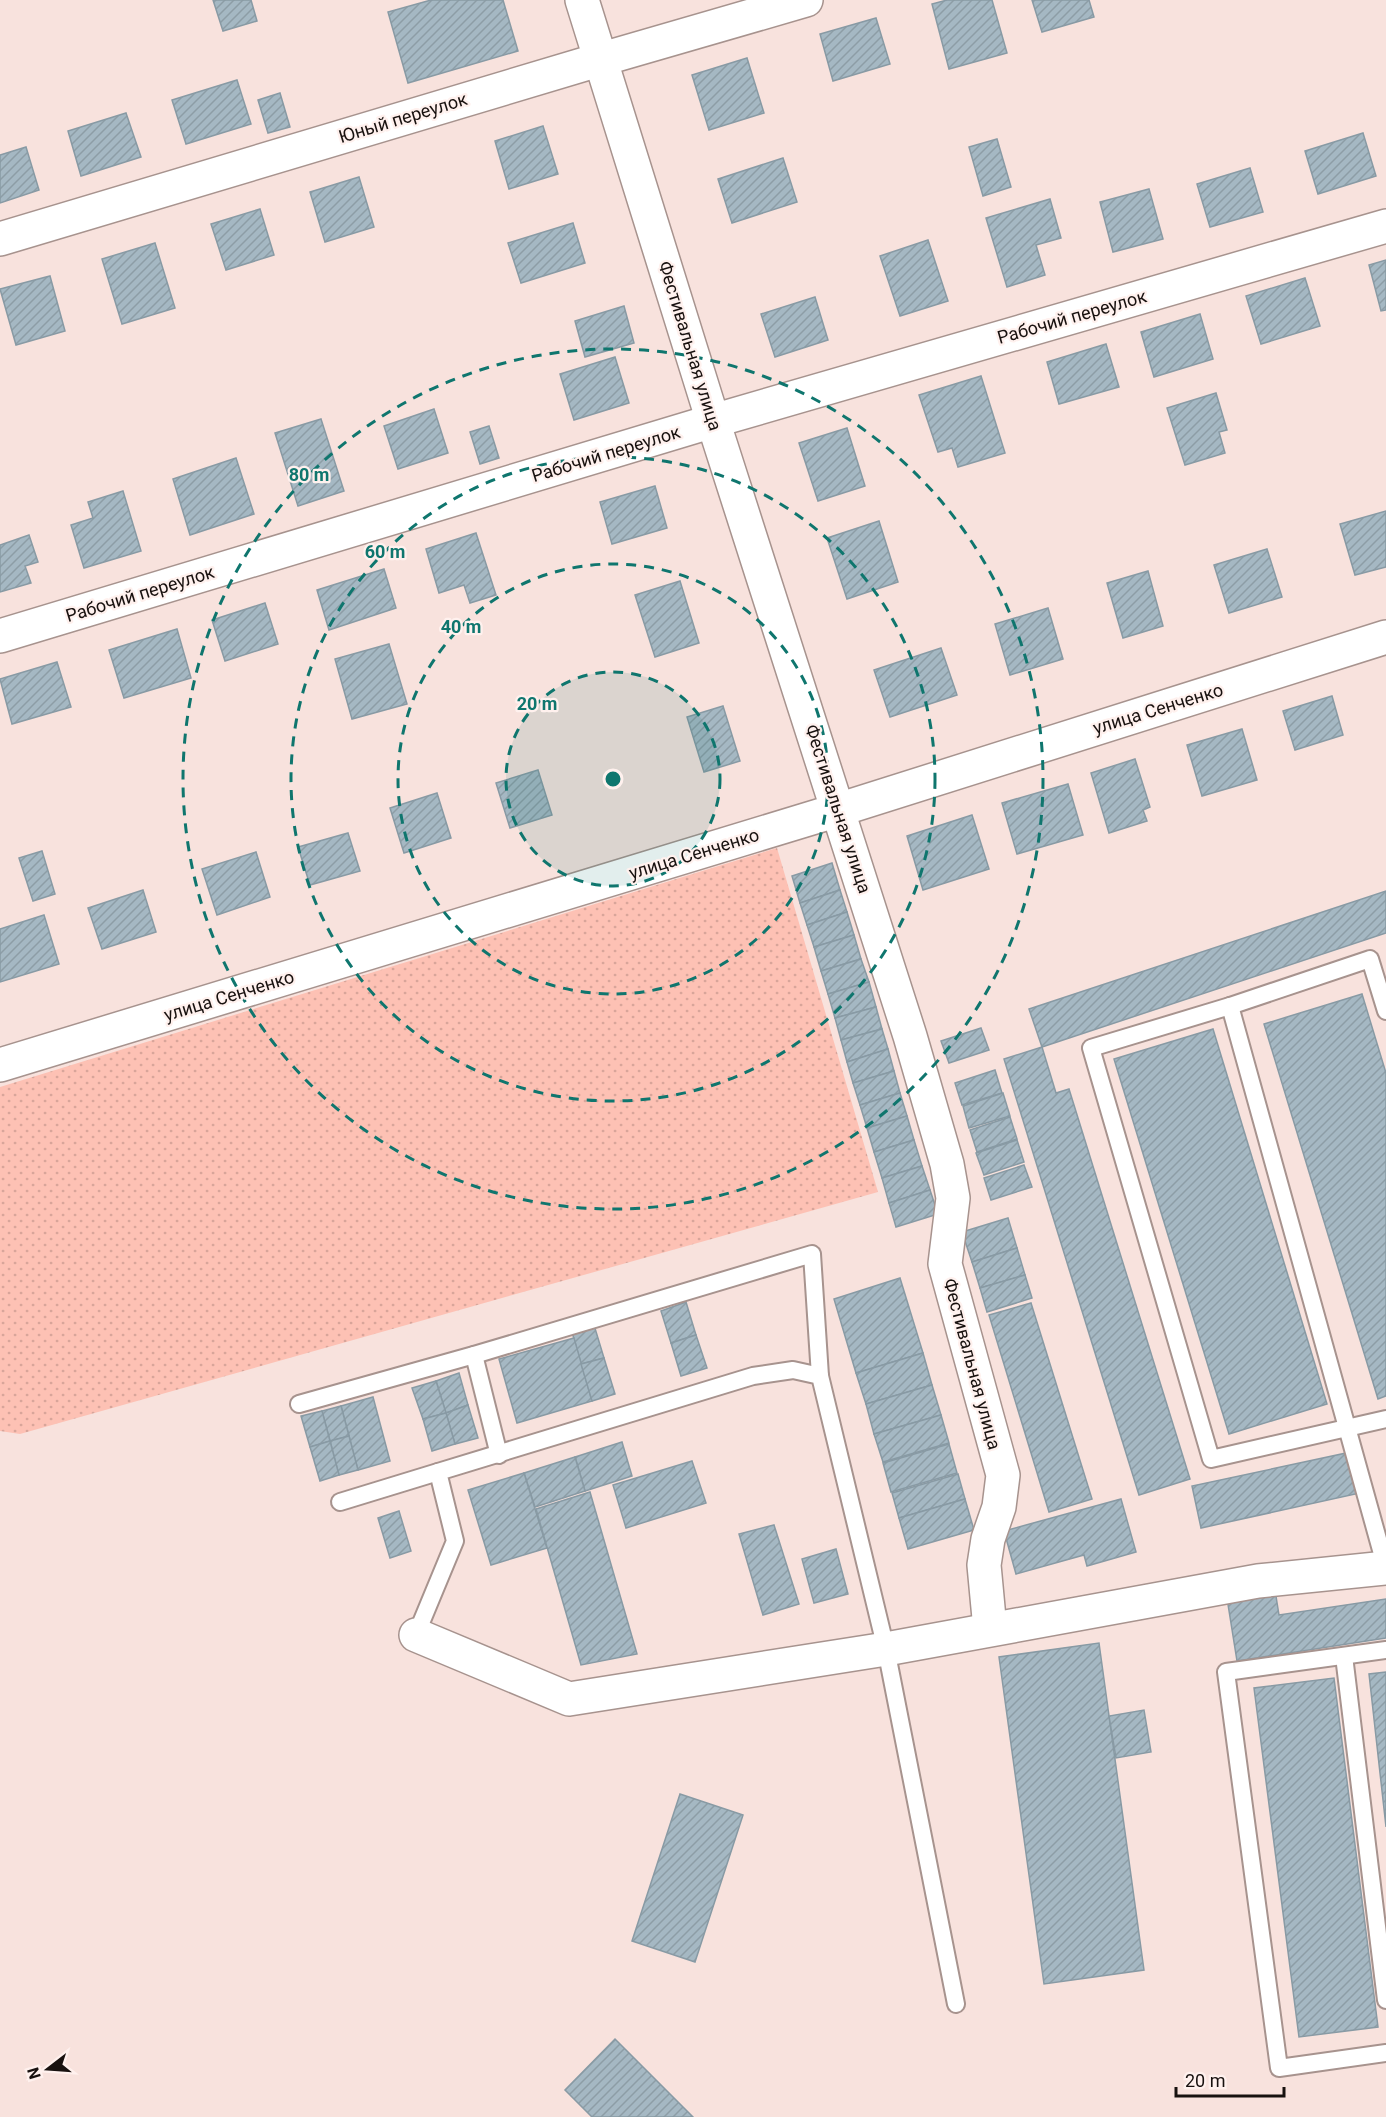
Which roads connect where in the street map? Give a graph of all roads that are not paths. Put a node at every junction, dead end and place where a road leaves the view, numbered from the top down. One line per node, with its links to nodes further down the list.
1 (582, 0): 3 (street, Фестивальная улица)
2 (806, 0): 3 (street, Юный переулок)
3 (600, 59): 5 (street, Юный переулок); 6 (street, Фестивальная улица)
4 (1386, 226): 6 (street, Рабочий переулок)
5 (0, 239)
6 (713, 421): 7 (street, Рабочий переулок); 9 (street, Фестивальная улица)
7 (0, 636)
8 (1386, 638): 9 (street, улица Сенченко)
9 (838, 810): 12 (street, улица Сенченко); 22 (street, Фестивальная улица)
10 (1230, 1006): 11 (lane); 17 (lane); 17 (lane)
11 (1386, 1011)
12 (0, 1065)
13 (474, 1355): 14 (lane); 15 (lane); 18 (lane)
14 (820, 1376): 18 (lane); 24 (lane)
15 (299, 1404)
16 (1386, 1419): 17 (lane)
17 (1347, 1429): 21 (lane)
18 (499, 1455): 19 (lane)
19 (438, 1472): 20 (lane); 23 (lane)
20 (340, 1502)
21 (1386, 1568): 22 (street)
22 (990, 1629): 24 (street)
23 (416, 1635): 24 (street)
24 (886, 1649): 28 (lane)
25 (1386, 1650): 26 (lane)
26 (1344, 1656): 27 (lane); 29 (lane)
27 (1386, 2000)
28 (956, 2004)
29 (1386, 2053)

